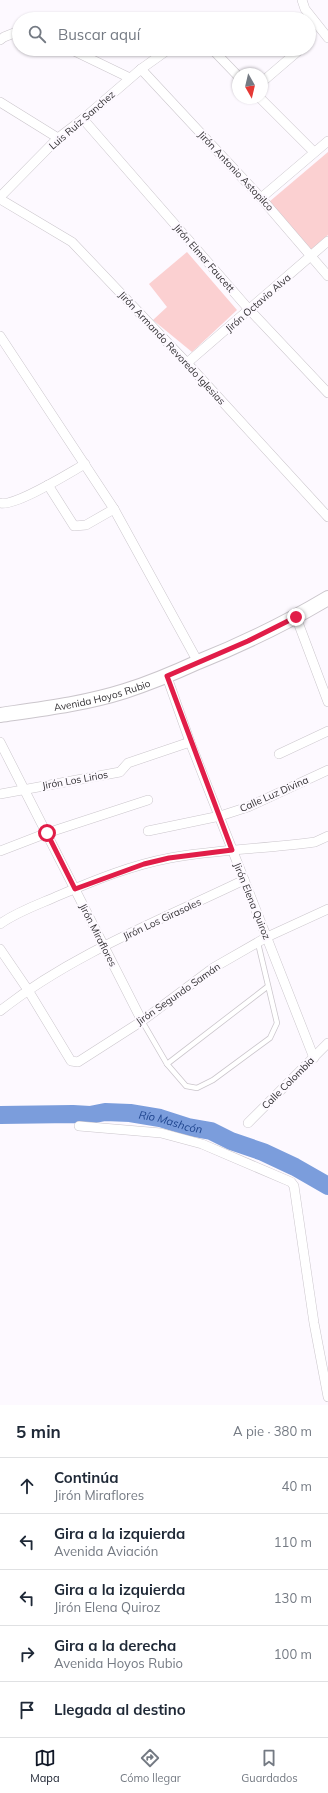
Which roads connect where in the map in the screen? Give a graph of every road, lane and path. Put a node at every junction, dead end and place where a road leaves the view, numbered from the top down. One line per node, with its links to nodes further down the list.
1 (302, 3): 2 (street)
2 (309, 12)
3 (316, 22): 6 (street)
4 (12, 33): 5 (street)
5 (1, 36)
6 (328, 38)
7 (84, 56): 14 (street)
8 (159, 56): 11 (street, Luis Ruiz Sanchez)
9 (219, 56): 12 (street)
10 (292, 56): 13 (street)
11 (141, 69): 14 (street, Luis Ruiz Sanchez); 22 (street, Jirón Antonio Astopilco)
12 (232, 70)
13 (268, 77)
14 (130, 78): 17 (street, Luis Ruiz Sanchez)
15 (0, 102): 18 (street)
16 (266, 104): 20 (street)
17 (83, 118): 18 (street, Luis Ruiz Sanchez); 26 (street, Jirón Elmer Faucett)
18 (58, 138): 21 (street, Luis Ruiz Sanchez)
19 (328, 141): 20 (street)
20 (314, 152): 22 (street)
21 (0, 198): 28 (street, Jirón Armando Revoredo Iglesias)
22 (261, 198): 24 (street, Jirón Antonio Astopilco)
23 (328, 241): 24 (street, Jirón Octavio Alva)
24 (311, 256): 25 (street, Jirón Antonio Astopilco); 26 (street, Jirón Octavio Alva)
25 (328, 276)
26 (250, 310): 28 (street, Jirón Octavio Alva); 29 (street, Jirón Elmer Faucett)
27 (0, 336): 30 (street)
28 (187, 363): 34 (street, Jirón Armando Revoredo Iglesias)
29 (328, 393)
30 (85, 464): 31 (street); 33 (street)
31 (48, 485): 32 (street); 33 (street)
32 (0, 503)
33 (114, 509): 38 (street)
34 (328, 517)
35 (328, 598): 37 (main road, Avenida Hoyos Rubio)
36 (328, 608): 37 (main road, Avenida Hoyos Rubio)
37 (298, 621): 38 (main road, Avenida Hoyos Rubio); 39 (main road, Avenida Hoyos Rubio); 40 (street)
38 (198, 662): 39 (main road, Avenida Hoyos Rubio)
39 (168, 681): 41 (main road, Avenida Hoyos Rubio); 42 (main road, Avenida Hoyos Rubio); 45 (street, Jirón Elena Quiroz)
40 (328, 702)
41 (0, 715)
42 (0, 724)
43 (328, 731): 46 (street)
44 (0, 742): 48 (street, Jirón Miraflores)
45 (190, 742): 48 (street, Jirón Los Lirios); 51 (street, Jirón Elena Quiroz)
46 (279, 754)
47 (328, 770): 51 (street, Calle Luz Divina)
48 (24, 789): 49 (street, Jirón Los Lirios); 53 (street, Jirón Miraflores)
49 (0, 794)
50 (148, 800): 53 (street)
51 (220, 816): 52 (street, Calle Luz Divina); 55 (street, Jirón Elena Quiroz)
52 (148, 831)
53 (47, 833): 56 (street); 58 (street, Jirón Miraflores)
54 (328, 836): 55 (street)
55 (232, 850): 57 (street, Jirón Elena Quiroz); 58 (street)
56 (0, 851)
57 (244, 880): 61 (street, Jirón Elena Quiroz); 63 (street, Jirón Los Girasoles)
58 (75, 889): 60 (street); 63 (street, Jirón Miraflores)
59 (328, 909): 61 (street, Jirón Segundo Samán)
60 (0, 924)
61 (267, 938): 62 (street, Jirón Segundo Samán); 70 (street, Jirón Elena Quiroz)
62 (258, 943): 65 (lane); 68 (street, Jirón Segundo Samán)
63 (104, 946): 66 (street, Jirón Los Girasoles); 68 (street, Jirón Miraflores)
64 (0, 950): 66 (street)
65 (267, 987): 71 (lane); 71 (lane)
66 (28, 990): 67 (street, Jirón Los Girasoles); 68 (street, Jirón Segundo Samán)
67 (0, 1011)
68 (142, 1021): 71 (lane)
69 (328, 1043): 70 (street, Calle Colombia)
70 (314, 1058): 72 (street, Calle Colombia)
71 (167, 1064)
72 (248, 1123)
73 (80, 1126): 74 (street)
74 (328, 1397)

